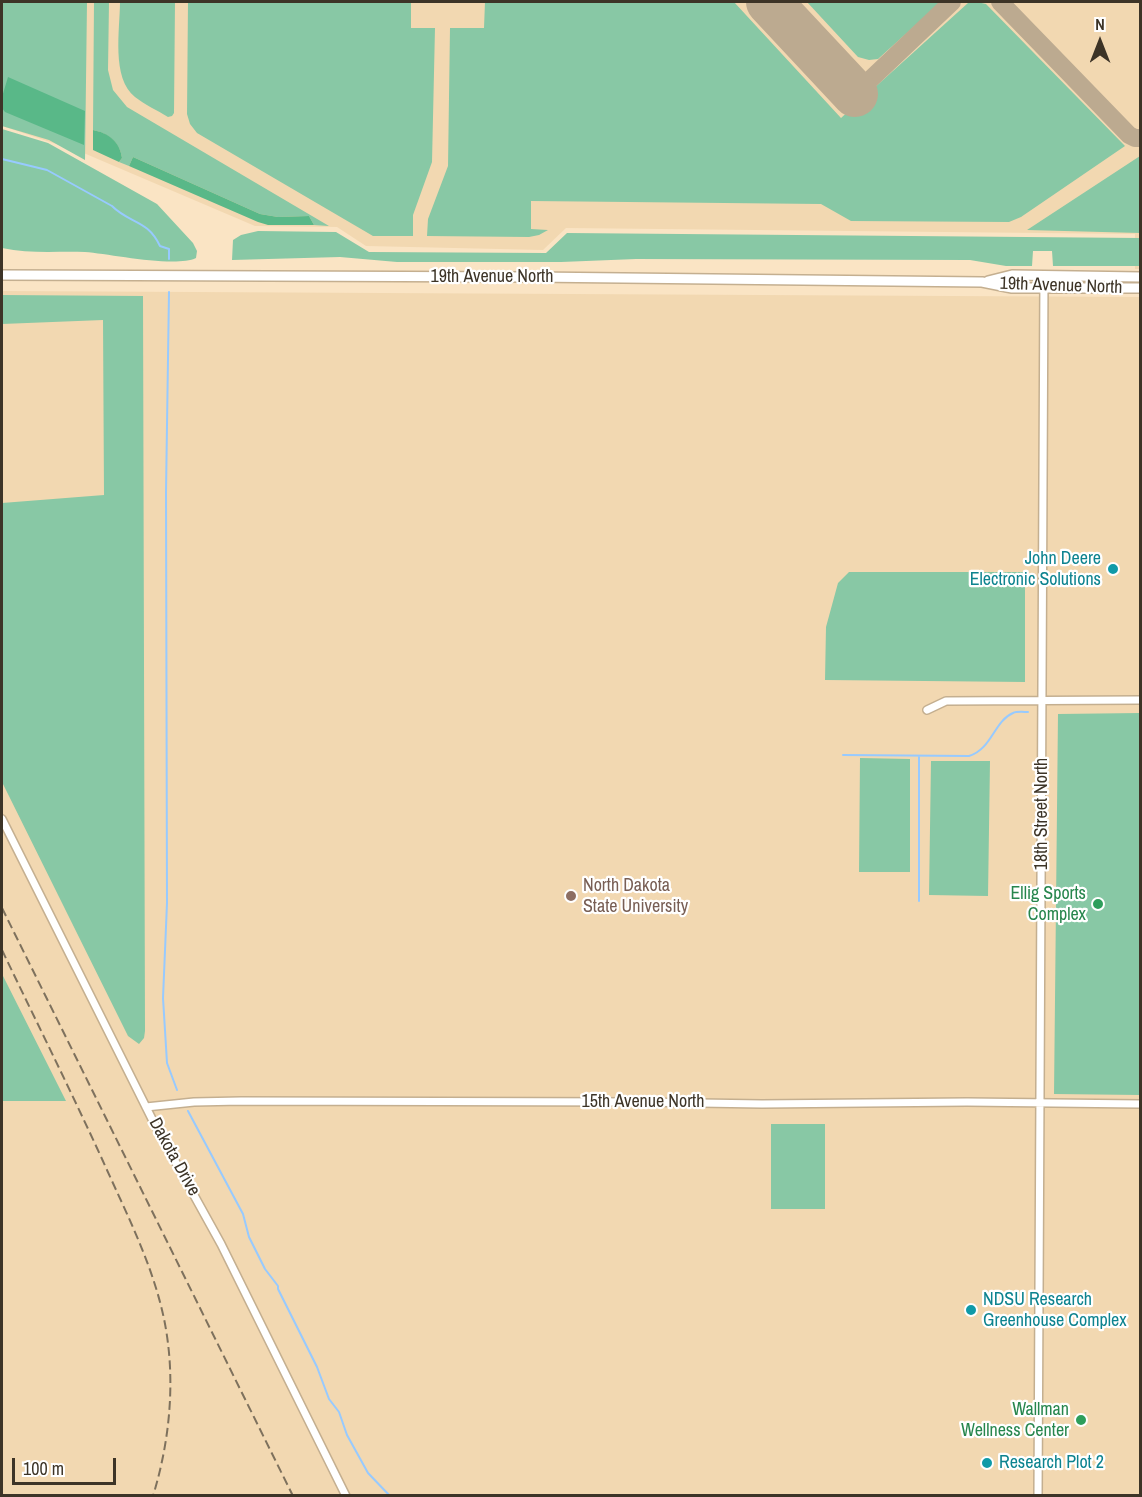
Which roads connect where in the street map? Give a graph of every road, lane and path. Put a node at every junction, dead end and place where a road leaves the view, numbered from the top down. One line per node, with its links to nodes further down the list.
1 (2, 275): 4 (main road, 19th Avenue North)
2 (1044, 276): 3 (main road, 19th Avenue North); 4 (main road, 19th Avenue North); 5 (street, 18th Street North)
3 (1140, 277)
4 (982, 282): 5 (main road, 19th Avenue North)
5 (1044, 288): 6 (main road, 19th Avenue North); 7 (street, 18th Street North)
6 (1140, 288)
7 (1042, 700): 8 (street); 9 (street); 11 (street, 18th Street North)
8 (1140, 700)
9 (927, 710)
10 (2, 819): 13 (street, Dakota Drive)
11 (1040, 1103): 12 (street, 15th Avenue North); 13 (street, 15th Avenue North); 15 (street, 18th Street North)
12 (1140, 1104)
13 (146, 1107): 14 (street, Dakota Drive)
14 (346, 1496)
15 (1038, 1496)

